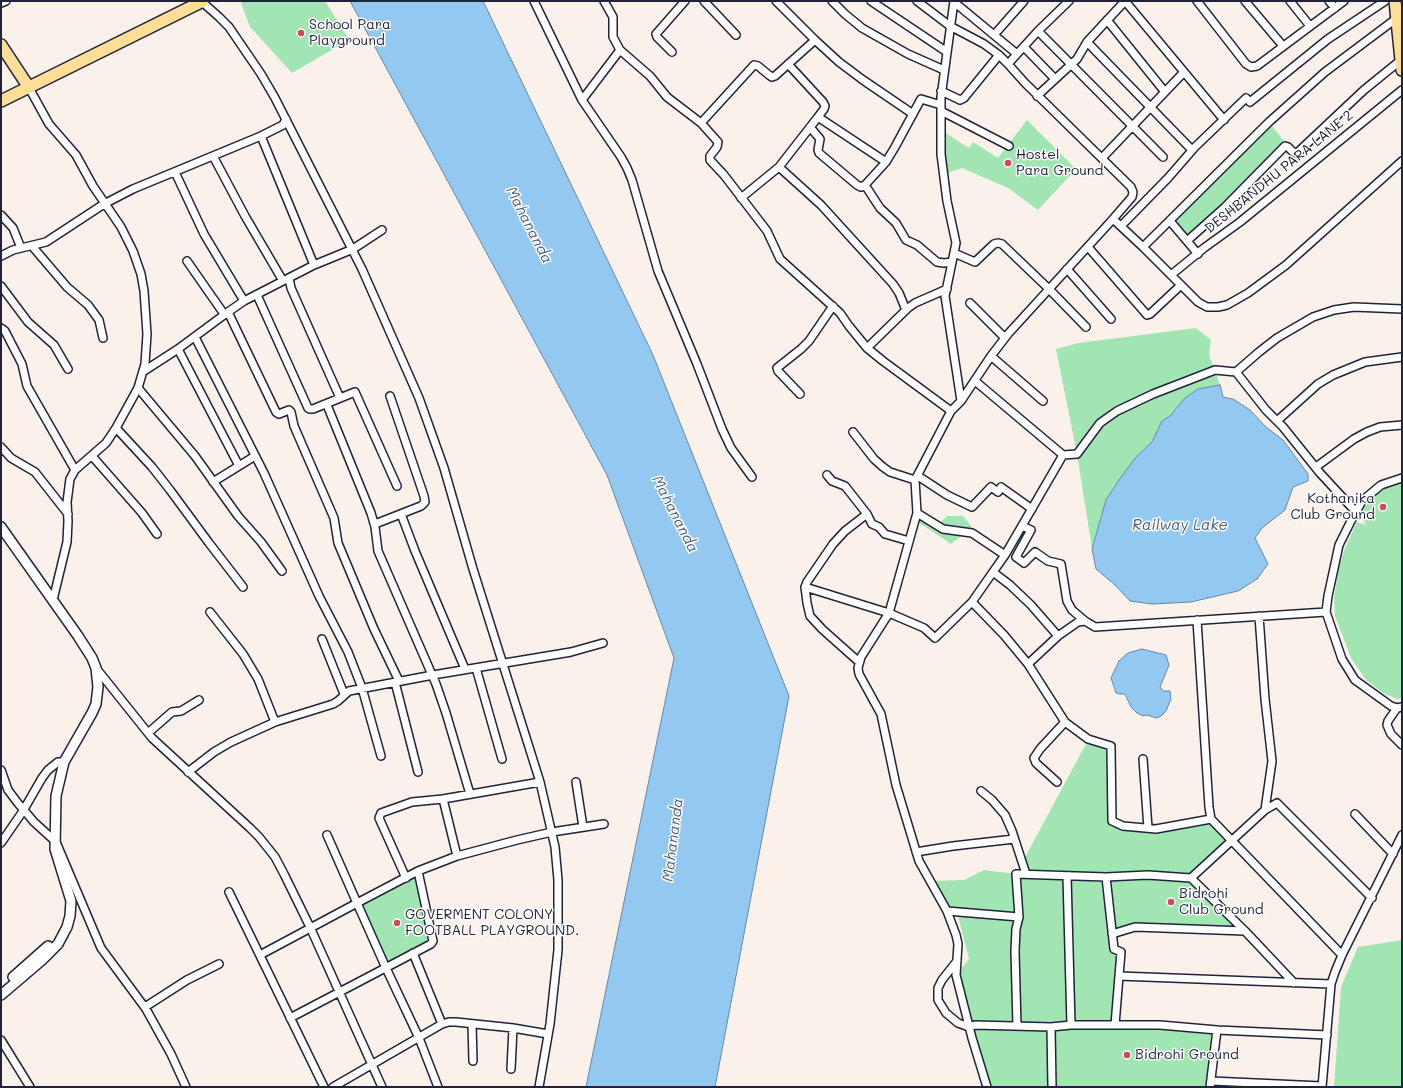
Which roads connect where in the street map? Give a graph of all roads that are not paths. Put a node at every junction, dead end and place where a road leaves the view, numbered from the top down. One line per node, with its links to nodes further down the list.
1 (6, 1): 22 (street)
2 (201, 1): 48 (main road); 59 (street)
3 (534, 1): 53 (street)
4 (604, 1): 36 (street)
5 (685, 1): 37 (street)
6 (704, 1): 30 (street)
7 (776, 1): 31 (street)
8 (832, 1): 45 (street)
9 (871, 1): 38 (street)
10 (917, 1): 26 (street)
11 (1024, 1): 29 (street)
12 (1069, 1): 28 (street)
13 (1125, 1): 24 (street); 46 (street)
14 (1197, 1): 34 (street)
15 (1245, 1): 34 (street)
16 (1290, 1): 27 (street)
17 (1329, 1): 23 (street)
18 (1344, 1): 23 (street)
19 (1385, 1): 60 (street)
20 (1395, 1): 25 (main road)
21 (954, 2): 26 (street); 29 (street)
22 (1, 3)
23 (1335, 8): 27 (street)
24 (1107, 20): 32 (street); 51 (street)
25 (1399, 23): 44 (main road); 79 (street)
26 (950, 26): 38 (street); 40 (street)
27 (1310, 26): 34 (street)
28 (1038, 31): 35 (street); 43 (street)
29 (994, 34): 39 (street)
30 (736, 35)
31 (815, 40): 41 (street); 57 (street)
32 (1087, 42): 43 (street); 55 (street)
33 (1, 45): 48 (main road)
34 (1283, 46)
35 (1024, 47): 39 (street); 47 (street)
36 (620, 50): 53 (street); 61 (street)
37 (672, 52)
38 (947, 52): 45 (street)
39 (1017, 54): 42 (street)
40 (999, 55): 42 (street); 50 (street)
41 (788, 64): 58 (street); 61 (street)
42 (1008, 64): 52 (street)
43 (1071, 64): 47 (street); 63 (street)
44 (1402, 65): 82 (street)
45 (944, 70): 50 (street)
46 (1184, 72): 51 (street); 60 (street)
47 (1055, 79): 52 (street)
48 (28, 86): 54 (main road); 76 (street)
49 (1402, 90): 89 (street, DESHBANDHU PARA LANE 2)
50 (941, 91): 56 (street)
51 (1165, 92): 55 (street)
52 (1037, 96): 69 (street)
53 (582, 100): 142 (street)
54 (1, 101)
55 (1150, 107): 63 (street); 66 (street)
56 (941, 108): 57 (street); 65 (street); 88 (street)
57 (913, 114): 71 (street)
58 (818, 117): 62 (street); 71 (street)
59 (286, 119): 64 (street); 87 (street)
60 (1224, 120): 66 (street)
61 (701, 123): 75 (street)
62 (810, 127): 72 (street); 74 (street)
63 (1132, 127): 68 (street); 69 (street)
64 (261, 136): 67 (street); 93 (street)
65 (1009, 146)
66 (1192, 150): 80 (street)
67 (213, 156): 73 (street); 96 (street)
68 (1163, 157)
69 (1102, 158): 78 (street)
70 (1402, 161): 97 (street)
71 (886, 162): 74 (street)
72 (779, 167): 75 (street); 106 (street)
73 (175, 172): 76 (street); 102 (street)
74 (865, 185): 92 (street)
75 (741, 198): 104 (street)
76 (104, 204): 83 (street); 119 (street)
77 (1, 215): 86 (street)
78 (1114, 219): 80 (street); 84 (street)
79 (1170, 221): 82 (street); 85 (street)
80 (1121, 226): 85 (street)
81 (382, 230): 87 (street)
82 (1187, 241): 89 (street)
83 (32, 246): 86 (street); 112 (street)
84 (1088, 247): 94 (street); 97 (street)
85 (1143, 247): 95 (street)
86 (21, 248): 90 (street)
87 (353, 249): 93 (street); 176 (street)
88 (954, 253): 92 (street); 100 (street)
89 (1198, 254): 95 (street, DESHBANDHU PARA LANE 2)
90 (1, 256)
91 (187, 261): 107 (street)
92 (952, 262): 99 (street)
93 (314, 265): 96 (street)
94 (1067, 269): 100 (street); 108 (street)
95 (1171, 275): 97 (street)
96 (286, 280): 101 (street); 125 (street)
97 (1181, 285)
98 (1, 286): 118 (street)
99 (947, 289): 106 (street); 126 (street)
100 (1049, 289): 109 (street); 113 (street)
101 (257, 295): 102 (street); 128 (street)
102 (244, 301): 107 (street)
103 (970, 303): 113 (street)
104 (833, 306): 114 (street); 123 (street)
105 (1402, 309): 120 (street)
106 (906, 310): 114 (street)
107 (226, 313): 111 (street); 182 (street)
108 (1111, 319)
109 (1086, 327)
110 (1, 328): 140 (street)
111 (195, 337): 115 (street); 137 (street)
112 (103, 338)
113 (1005, 338): 116 (street)
114 (868, 348): 129 (street)
115 (178, 349): 119 (street); 138 (street)
116 (991, 356): 121 (street); 127 (street)
117 (1402, 357): 130 (street)
118 (68, 370)
119 (144, 370): 122 (street)
120 (1236, 372): 130 (street); 135 (street)
121 (975, 381): 126 (street); 135 (street)
122 (138, 388): 132 (street); 145 (street)
123 (800, 394)
124 (390, 396): 150 (street)
125 (340, 398): 128 (street); 146 (street)
126 (962, 401): 129 (street)
127 (1043, 401)
128 (327, 404): 153 (street)
129 (951, 411): 143 (street)
130 (1277, 421): 139 (street)
131 (1402, 425): 139 (street)
132 (116, 428): 136 (street); 162 (street)
133 (854, 432): 143 (street)
134 (1, 447): 152 (street)
135 (1063, 455): 147 (street)
136 (92, 456): 140 (street); 156 (street)
137 (255, 456): 138 (street); 183 (street)
138 (239, 466): 145 (street)
139 (1316, 467): 149 (street)
140 (75, 470): 152 (street)
141 (827, 475): 151 (street)
142 (752, 477)
143 (916, 478): 147 (street); 148 (street)
144 (1402, 478): 149 (street)
145 (213, 482): 160 (street)
146 (397, 486)
147 (1032, 509): 154 (street)
148 (917, 512): 158 (street); 159 (street)
149 (1356, 512): 167 (street)
150 (401, 514): 153 (street); 180 (street)
151 (867, 514): 158 (street); 163 (street)
152 (68, 515): 164 (street)
153 (375, 524): 181 (street)
154 (1022, 526): 159 (street); 171 (street)
155 (1, 527): 164 (main road)
156 (157, 534)
157 (1, 536): 194 (main road)
158 (909, 541): 168 (street)
159 (1005, 555): 161 (street)
160 (282, 570)
161 (993, 572): 165 (street); 172 (street)
162 (243, 587)
163 (806, 587): 168 (street); 175 (street)
164 (53, 600): 178 (main road)
165 (972, 602): 168 (street); 177 (street)
166 (210, 612): 187 (street)
167 (1326, 612): 169 (street); 186 (street)
168 (889, 613): 175 (street)
169 (1259, 616): 170 (street); 201 (street)
170 (1197, 620): 171 (street); 209 (street)
171 (1085, 622): 172 (street)
172 (1058, 636): 177 (street)
173 (322, 639): 184 (street)
174 (603, 643): 176 (street)
175 (859, 662): 220 (street)
176 (502, 663): 179 (street); 198 (street)
177 (1028, 664): 188 (street)
178 (96, 668): 189 (street); 194 (main road)
179 (476, 668): 180 (street); 192 (street)
180 (465, 669): 181 (street)
181 (433, 675): 182 (street); 203 (street)
182 (397, 682): 183 (street); 197 (street)
183 (362, 688): 184 (street); 191 (street)
184 (344, 694): 187 (street)
185 (199, 700): 189 (street)
186 (1399, 708): 190 (street)
187 (275, 722): 196 (street)
188 (1065, 722): 200 (street); 212 (street)
189 (148, 733): 196 (street)
190 (1402, 745)
191 (381, 756)
192 (502, 759)
193 (1143, 759): 212 (street)
194 (61, 762): 207 (street); 216 (main road)
195 (1, 772): 207 (street)
196 (188, 772): 234 (street)
197 (418, 772)
198 (540, 782): 203 (street); 213 (street)
199 (576, 782): 211 (street)
200 (1056, 782)
201 (1267, 790): 205 (street); 206 (street)
202 (981, 791): 217 (street)
203 (470, 794): 204 (street)
204 (443, 799): 222 (street); 227 (street)
205 (1277, 803): 206 (street); 230 (street)
206 (1265, 810): 218 (street)
207 (23, 811): 216 (street); 219 (street)
208 (1355, 814): 221 (street)
209 (1211, 819): 212 (street); 218 (street)
210 (604, 824): 211 (street)
211 (583, 827): 213 (street)
212 (1148, 828)
213 (552, 832): 222 (street); 260 (street)
214 (327, 835): 231 (street)
215 (1402, 835): 221 (street)
216 (52, 839): 246 (main road); 248 (main road); 249 (street)
217 (1014, 839): 220 (street); 224 (street)
218 (1231, 841): 228 (street); 239 (street)
219 (1, 843)
220 (916, 852): 232 (street)
221 (1392, 854): 230 (street)
222 (457, 856): 223 (street)
223 (418, 871): 227 (street); 237 (street)
224 (1026, 874): 225 (street); 233 (street)
225 (1067, 876): 226 (street); 253 (street)
226 (1106, 877): 228 (street); 236 (street)
227 (406, 878): 231 (street)
228 (1191, 878): 235 (street)
229 (229, 892): 238 (street)
230 (1372, 898): 239 (street)
231 (358, 903): 234 (street); 242 (street)
232 (947, 911): 233 (street); 240 (street)
233 (1019, 918): 256 (street)
234 (310, 927): 238 (street); 247 (street)
235 (1245, 931): 236 (street); 244 (street)
236 (1112, 934): 243 (street)
237 (413, 953): 242 (street); 251 (street)
238 (260, 955): 250 (street)
239 (1342, 955): 245 (street)
240 (957, 961): 255 (street); 255 (street)
241 (220, 964): 249 (street)
242 (386, 968): 247 (street); 262 (street)
243 (1119, 976): 244 (street); 254 (street)
244 (1294, 983): 245 (street)
245 (1331, 984): 261 (street)
246 (1, 987)
247 (339, 992): 250 (street); 265 (street)
248 (1, 995)
249 (145, 1007): 269 (street)
250 (290, 1018): 270 (street)
251 (442, 1024): 252 (street); 262 (street)
252 (472, 1024): 258 (street); 264 (street)
253 (1071, 1025): 254 (street); 257 (street)
254 (1115, 1025): 259 (street)
255 (969, 1026): 256 (street); 275 (street)
256 (1017, 1026): 257 (street)
257 (1051, 1027): 276 (street)
258 (513, 1028): 260 (street); 266 (street)
259 (1217, 1030): 261 (street); 267 (street)
260 (548, 1034): 274 (street)
261 (1327, 1034): 277 (street)
262 (419, 1038): 265 (street); 273 (street)
263 (1, 1040): 268 (street)
264 (473, 1061)
265 (372, 1064): 271 (street); 272 (street)
266 (511, 1070)
267 (1211, 1084): 277 (street)
268 (30, 1087)
269 (185, 1087)
270 (324, 1087)
271 (333, 1087)
272 (382, 1087)
273 (438, 1087)
274 (540, 1087)
275 (987, 1087)
276 (1052, 1087)
277 (1322, 1087)

